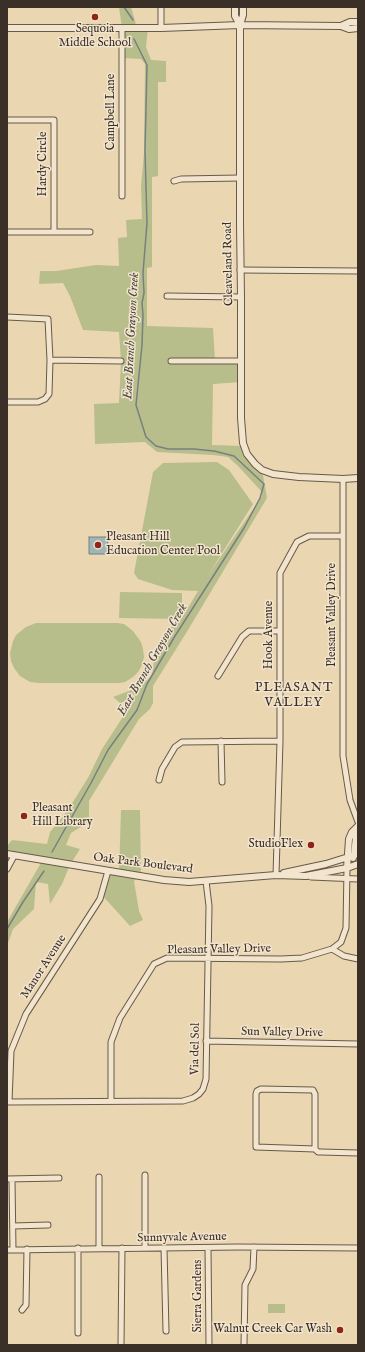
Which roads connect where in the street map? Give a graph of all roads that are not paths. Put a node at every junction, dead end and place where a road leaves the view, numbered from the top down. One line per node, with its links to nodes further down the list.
1 (161, 7): 9 (street)
2 (235, 7): 5 (street, Cleaveland Road)
3 (243, 7): 5 (street, Cleaveland Road)
4 (358, 22): 6 (street)
5 (240, 26): 6 (street); 9 (street); 12 (street, Cleaveland Road)
6 (341, 26): 10 (street)
7 (7, 28): 8 (street)
8 (122, 28): 9 (street); 14 (street, Campbell Lane)
9 (161, 28)
10 (358, 28)
11 (7, 120): 16 (street, Hardy Circle)
12 (240, 178): 13 (street); 18 (street, Cleaveland Road)
13 (174, 181)
14 (122, 196)
15 (7, 232): 16 (street)
16 (54, 232): 17 (street)
17 (90, 232)
18 (240, 270): 19 (street); 21 (street, Cleaveland Road)
19 (358, 271)
20 (168, 296): 21 (street)
21 (241, 297): 26 (street, Cleaveland Road)
22 (7, 317): 23 (street)
23 (50, 360): 24 (street); 27 (street)
24 (120, 361)
25 (171, 361): 26 (street)
26 (241, 361): 29 (street, Cleaveland Road)
27 (7, 402)
28 (358, 478): 29 (street, Cleaveland Road)
29 (343, 479): 30 (street, Pleasant Valley Drive)
30 (343, 536): 31 (street, Hook Avenue); 37 (street, Pleasant Valley Drive)
31 (280, 631): 32 (street); 34 (street, Hook Avenue)
32 (218, 676)
33 (221, 741): 34 (street); 35 (street); 36 (street)
34 (280, 741): 49 (street, Hook Avenue)
35 (159, 780)
36 (222, 782)
37 (350, 800): 38 (street); 39 (street, Pleasant Valley Drive)
38 (358, 800)
39 (358, 822)
40 (358, 826): 43 (street)
41 (358, 834): 43 (street)
42 (7, 854): 44 (street, Oak Park Boulevard)
43 (353, 855): 47 (street); 49 (street, Oak Park Boulevard)
44 (14, 856): 46 (street); 48 (street, Oak Park Boulevard)
45 (358, 864): 47 (street, Oak Park Boulevard)
46 (7, 868)
47 (348, 868): 50 (street, Oak Park Boulevard); 51 (street)
48 (108, 871): 53 (street, Oak Park Boulevard); 60 (street, Manor Avenue)
49 (276, 875): 50 (street, Oak Park Boulevard); 53 (street, Oak Park Boulevard)
50 (306, 876): 51 (street, Oak Park Boulevard)
51 (347, 879): 52 (street, Oak Park Boulevard); 54 (street)
52 (358, 879)
53 (206, 881): 55 (street, Via del Sol)
54 (332, 949): 55 (street, Pleasant Valley Drive); 56 (street)
55 (208, 958): 57 (street, Via del Sol); 59 (street, Pleasant Valley Drive)
56 (358, 959)
57 (206, 1042): 58 (street, Sun Valley Drive); 59 (street, Via del Sol)
58 (358, 1044)
59 (110, 1100): 60 (street, Via del Sol)
60 (8, 1102)
61 (315, 1149): 61 (street); 62 (street)
62 (358, 1153)
63 (145, 1175): 73 (street)
64 (99, 1177): 71 (street)
65 (59, 1178): 66 (street)
66 (10, 1179): 68 (street)
67 (48, 1225): 68 (street)
68 (13, 1226): 79 (street)
69 (254, 1247): 75 (street, Sunnyvale Avenue); 76 (street, Sunnyvale Avenue); 85 (street)
70 (78, 1248): 71 (street, Sunnyvale Avenue); 77 (street, Sunnyvale Avenue); 82 (street)
71 (99, 1248): 72 (street, Sunnyvale Avenue)
72 (122, 1248): 73 (street, Sunnyvale Avenue); 83 (street)
73 (145, 1248): 74 (street, Sunnyvale Avenue)
74 (164, 1248): 75 (street, Sunnyvale Avenue); 81 (street)
75 (208, 1248): 84 (street, Sierra Gardens)
76 (358, 1248)
77 (27, 1249): 79 (street, Sunnyvale Avenue); 80 (street)
78 (7, 1250): 79 (street, Sunnyvale Avenue)
79 (13, 1250)
80 (22, 1310)
81 (166, 1331)
82 (78, 1333)
83 (121, 1345)
84 (209, 1345)
85 (244, 1345)

